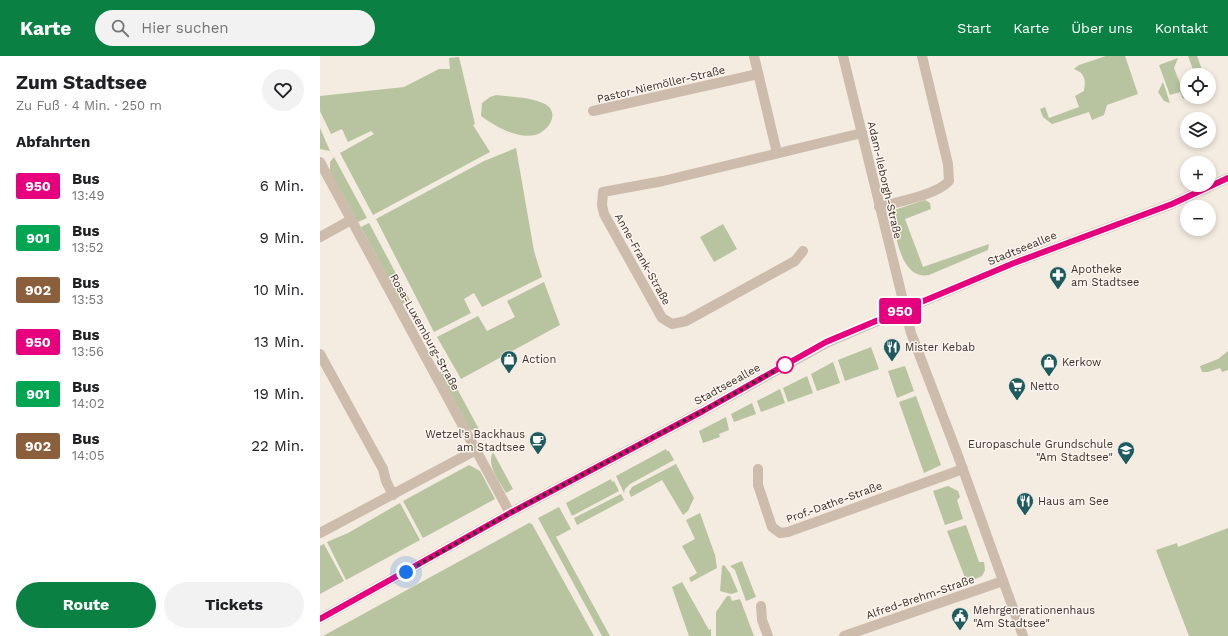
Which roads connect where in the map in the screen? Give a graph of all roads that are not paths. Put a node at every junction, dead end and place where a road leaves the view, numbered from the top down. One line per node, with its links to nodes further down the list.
1 (754, 56): 4 (street)
2 (843, 56): 6 (street, Adam-Ileborgh-Straße)
3 (922, 56): 10 (street)
4 (758, 74): 5 (street, Pastor-Niemöller-Straße); 7 (street)
5 (593, 111)
6 (862, 134): 7 (street, Anne-Frank-Straße); 10 (street, Adam-Ileborgh-Straße)
7 (777, 153): 13 (street, Anne-Frank-Straße)
8 (320, 162): 11 (street, Rosa-Luxemburg-Straße)
9 (1228, 178): 14 (street, Stadtseeallee)
10 (879, 207): 14 (street, Adam-Ileborgh-Straße)
11 (351, 220): 12 (street); 16 (street, Rosa-Luxemburg-Straße)
12 (320, 237)
13 (803, 251)
14 (905, 309): 18 (street, Adam-Ileborgh-Straße); 20 (street, Stadtseeallee)
15 (320, 354): 19 (street)
16 (476, 450): 19 (street); 20 (street, Rosa-Luxemburg-Straße)
17 (758, 469): 18 (street, Prof.-Dathe-Straße)
18 (963, 469): 22 (street, Adam-Ileborgh-Straße)
19 (394, 494): 21 (street)
20 (510, 513): 24 (street, Stadtseeallee)
21 (320, 533)
22 (1003, 581): 26 (street, Alfred-Brehm-Straße); 27 (street, Adam-Ileborgh-Straße)
23 (761, 606): 25 (street)
24 (320, 619)
25 (768, 636)
26 (844, 636)
27 (1023, 636)

